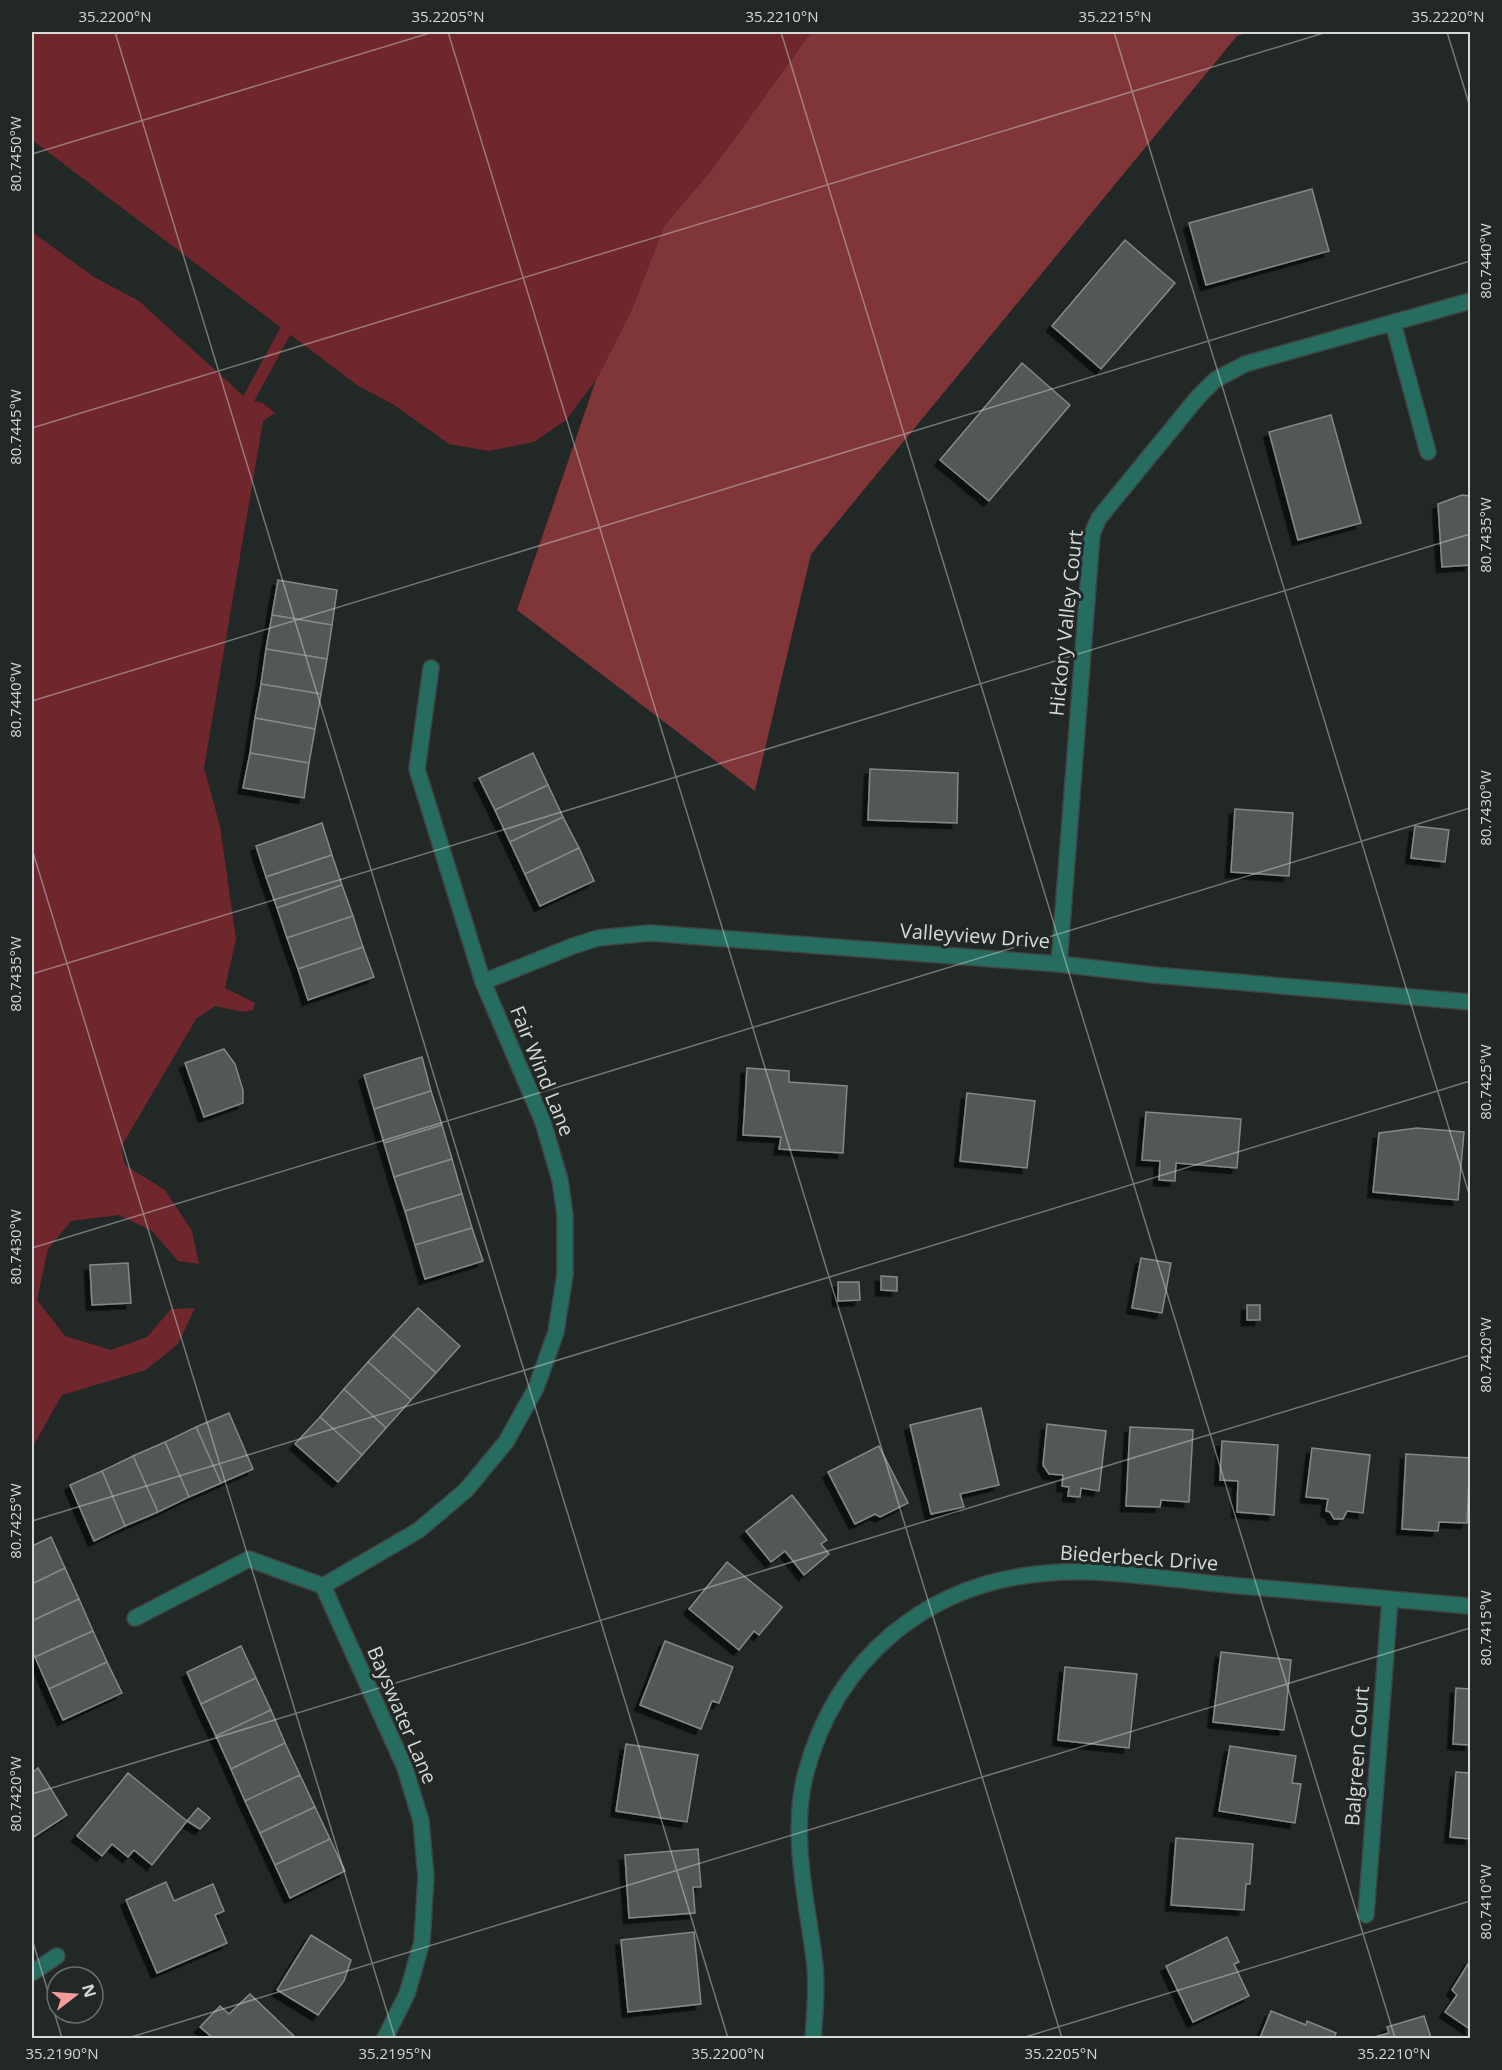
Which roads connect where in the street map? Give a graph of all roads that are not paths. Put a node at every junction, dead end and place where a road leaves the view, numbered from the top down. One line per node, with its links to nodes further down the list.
1 (1470, 301): 2 (street, Hickory Valley Court)
2 (1393, 323): 3 (street); 5 (street, Hickory Valley Court)
3 (1428, 452)
4 (431, 669): 6 (street, Fair Wind Lane)
5 (1059, 963): 6 (street, Valleyview Drive); 7 (street, Valleyview Drive)
6 (483, 982): 8 (street, Fair Wind Lane)
7 (1470, 1002)
8 (323, 1586): 11 (street); 15 (street, Bayswater Lane)
9 (1390, 1599): 10 (street, Biederbeck Drive); 12 (street, Balgreen Court); 16 (street, Biederbeck Drive)
10 (1470, 1606)
11 (135, 1618)
12 (1366, 1915)
13 (57, 1956): 14 (street)
14 (32, 1973)
15 (385, 2038)
16 (813, 2038)

